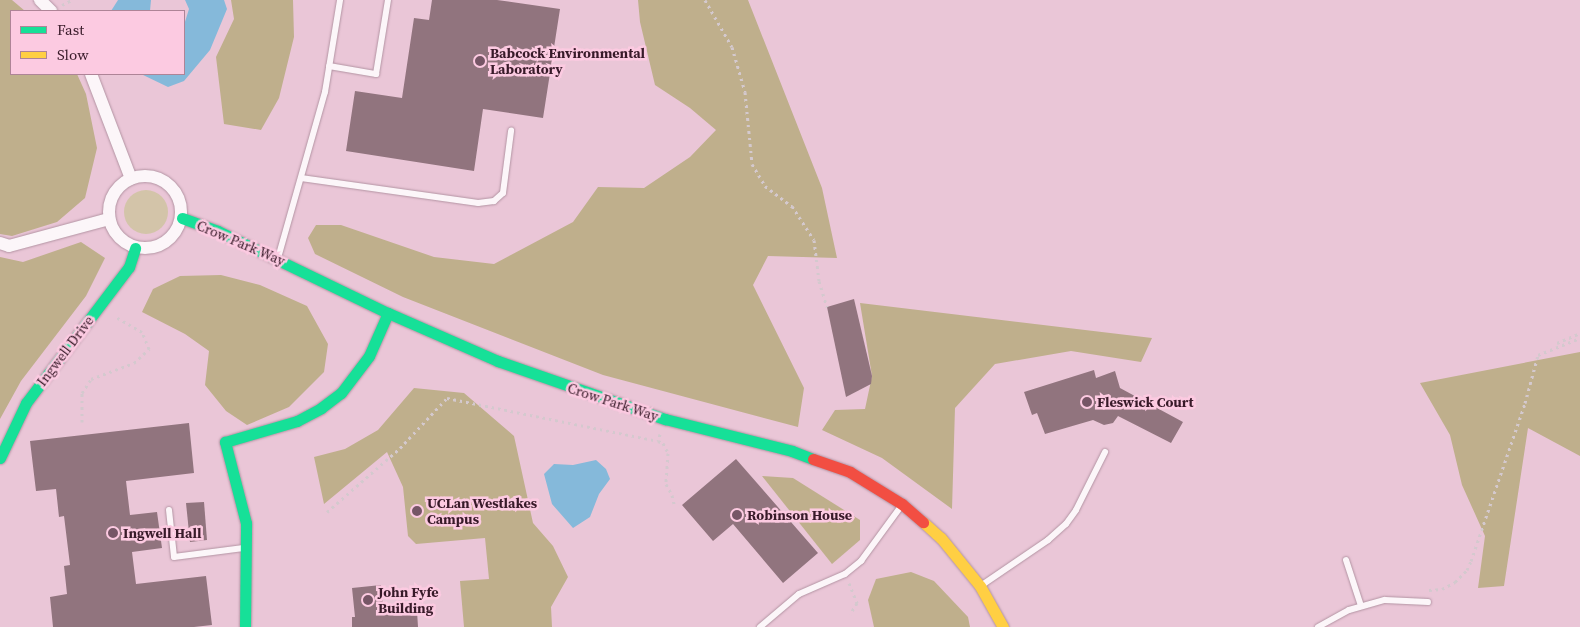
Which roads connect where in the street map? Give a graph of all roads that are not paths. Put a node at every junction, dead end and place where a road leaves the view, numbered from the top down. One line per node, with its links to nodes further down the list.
1 (40, 0): 4 (street)
2 (340, 0): 5 (lane)
3 (388, 0): 5 (lane)
4 (50, 10)
5 (329, 66): 8 (lane)
6 (91, 75): 9 (street)
7 (511, 131): 8 (lane)
8 (301, 178): 14 (lane)
9 (131, 179): 10 (street); 11 (street)
10 (109, 218): 12 (street); 13 (street)
11 (182, 218): 13 (street); 14 (street, Crow Park Way)
12 (0, 243)
13 (136, 248): 17 (street, Ingwell Drive)
14 (278, 258): 15 (street, Crow Park Way)
15 (388, 313): 18 (street, Crow Park Way); 20 (street)
16 (1105, 452): 22 (lane)
17 (0, 458)
18 (902, 504): 22 (street, Crow Park Way); 26 (lane)
19 (168, 510): 20 (lane)
20 (247, 548): 25 (street)
21 (1346, 560): 24 (lane)
22 (980, 586): 27 (street, Crow Park Way)
23 (1428, 602): 24 (lane)
24 (1360, 606): 28 (lane)
25 (244, 627)
26 (760, 627)
27 (1003, 627)
28 (1318, 627)

